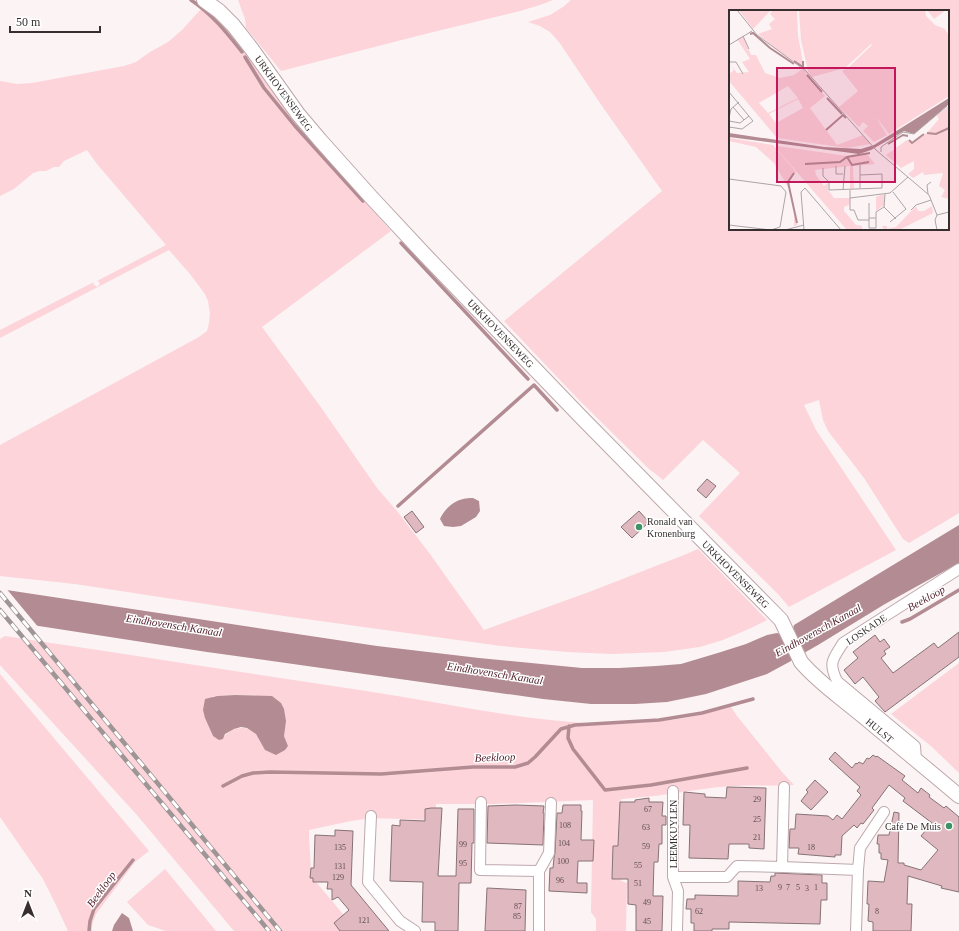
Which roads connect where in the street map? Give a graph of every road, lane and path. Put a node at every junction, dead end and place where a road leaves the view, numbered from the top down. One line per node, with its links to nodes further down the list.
1 (204, 0): 3 (street, URKHOVENSEWEG)
2 (959, 569): 4 (street, LOSKADE)
3 (802, 662): 4 (street, HULST)
4 (916, 760): 7 (street, HULST)
5 (784, 787): 12 (street)
6 (673, 791): 15 (street, LEEMKUYLEN)
7 (959, 796)
8 (481, 802): 14 (street)
9 (551, 803): 14 (street)
10 (884, 812): 13 (street)
11 (371, 816): 16 (street)
12 (782, 867): 13 (street, LEEMKUYLEN); 15 (street, LEEMKUYLEN)
13 (858, 870): 19 (street)
14 (538, 871): 17 (street)
15 (673, 877): 18 (street, LEEMKUYLEN)
16 (416, 931)
17 (539, 931)
18 (677, 931)
19 (856, 931)

